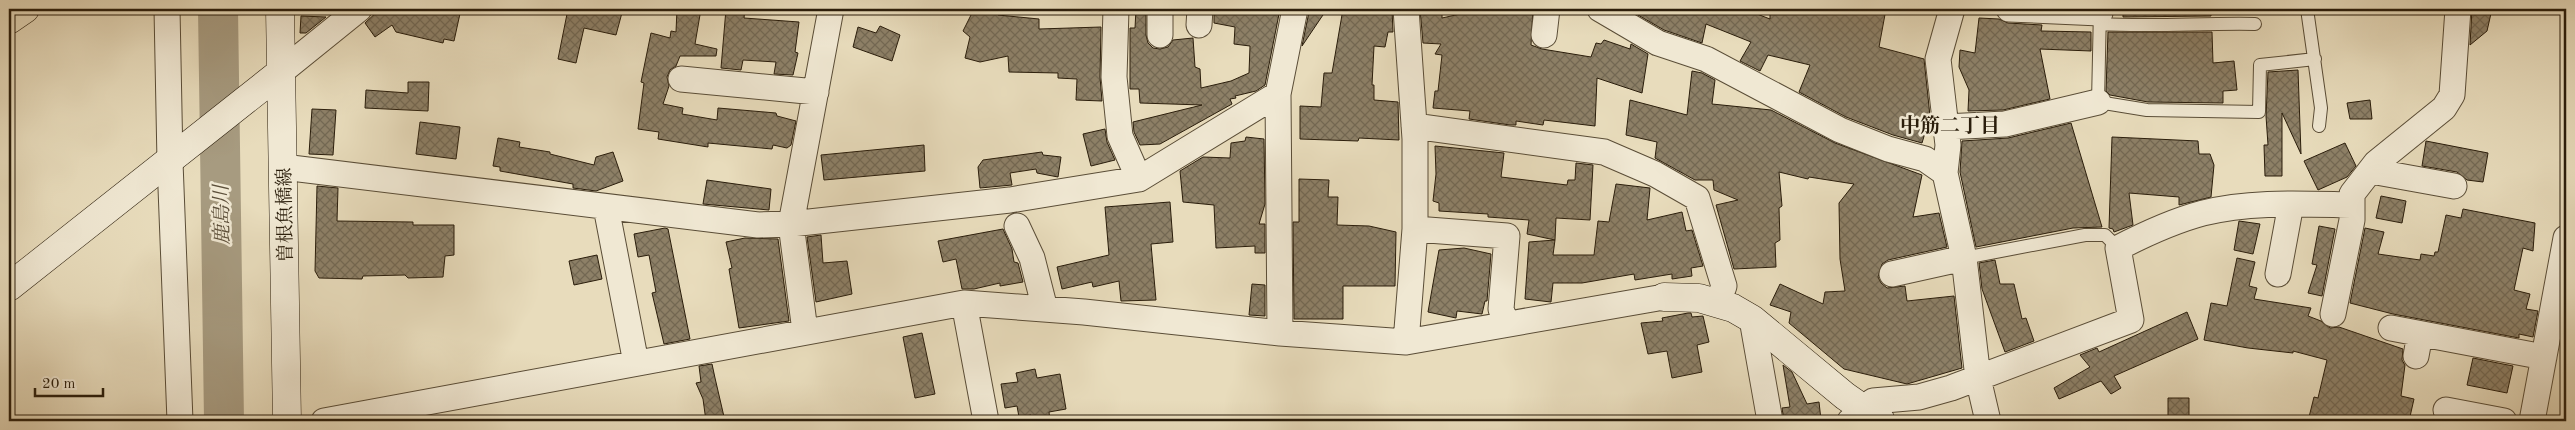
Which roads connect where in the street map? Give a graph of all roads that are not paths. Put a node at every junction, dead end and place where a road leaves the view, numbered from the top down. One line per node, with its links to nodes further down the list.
1 (25, 9): 17 (highway)
2 (167, 9): 30 (street)
3 (280, 9): 22 (street, 曽根魚橋線)
4 (359, 9): 22 (street)
5 (832, 9): 24 (street)
6 (1116, 9): 34 (street)
7 (1160, 9): 19 (street)
8 (1295, 9): 25 (street)
9 (1406, 9): 27 (street)
10 (1547, 9): 20 (street)
11 (1600, 9): 33 (street)
12 (1952, 9): 29 (street)
13 (2009, 9): 16 (street)
14 (2307, 9): 21 (lane)
15 (2458, 9): 32 (street)
16 (2100, 15): 18 (lane); 26 (lane)
17 (9, 20)
18 (2254, 24)
19 (1160, 35)
20 (1544, 35)
21 (2315, 59): 26 (lane); 28 (lane)
22 (281, 72): 30 (street); 31 (street, 曽根魚橋線)
23 (682, 79): 24 (street)
24 (816, 92): 39 (street)
25 (1278, 94): 34 (street); 57 (street)
26 (2098, 102): 29 (street)
27 (1414, 126): 41 (street); 49 (street)
28 (2319, 126)
29 (1946, 127): 33 (street)
30 (170, 162): 47 (street); 64 (street)
31 (283, 167): 38 (street); 65 (street, 曽根魚橋線)
32 (2371, 171): 35 (street); 37 (street)
33 (1946, 173): 44 (street)
34 (1139, 179): 39 (street)
35 (2454, 186)
36 (2291, 204): 37 (street); 43 (street); 46 (street)
37 (2351, 205): 52 (street)
38 (606, 207): 39 (street); 60 (street)
39 (792, 224): 56 (street)
40 (1017, 226): 51 (street)
41 (1415, 229): 54 (street); 58 (street)
42 (2566, 238): 59 (street)
43 (2118, 248): 44 (lane); 61 (street)
44 (1964, 258): 45 (street); 61 (street)
45 (1892, 274)
46 (2278, 274)
47 (9, 287)
48 (1664, 297): 49 (street); 54 (street)
49 (1718, 302): 53 (street)
50 (964, 303): 51 (street); 56 (street); 67 (street)
51 (1045, 309): 57 (street)
52 (2334, 314)
53 (1752, 319): 63 (street); 68 (street)
54 (1506, 323): 58 (street)
55 (2391, 328): 59 (street)
56 (805, 331): 60 (street)
57 (1280, 333): 58 (street)
58 (1406, 342)
59 (2544, 356): 71 (street)
60 (636, 363): 66 (street)
61 (1978, 378): 63 (street); 69 (street)
62 (2446, 410): 70 (street)
63 (1865, 417)
64 (180, 421)
65 (287, 421)
66 (324, 421)
67 (986, 421)
68 (1770, 421)
69 (1988, 421)
70 (2504, 421)
71 (2532, 421)

